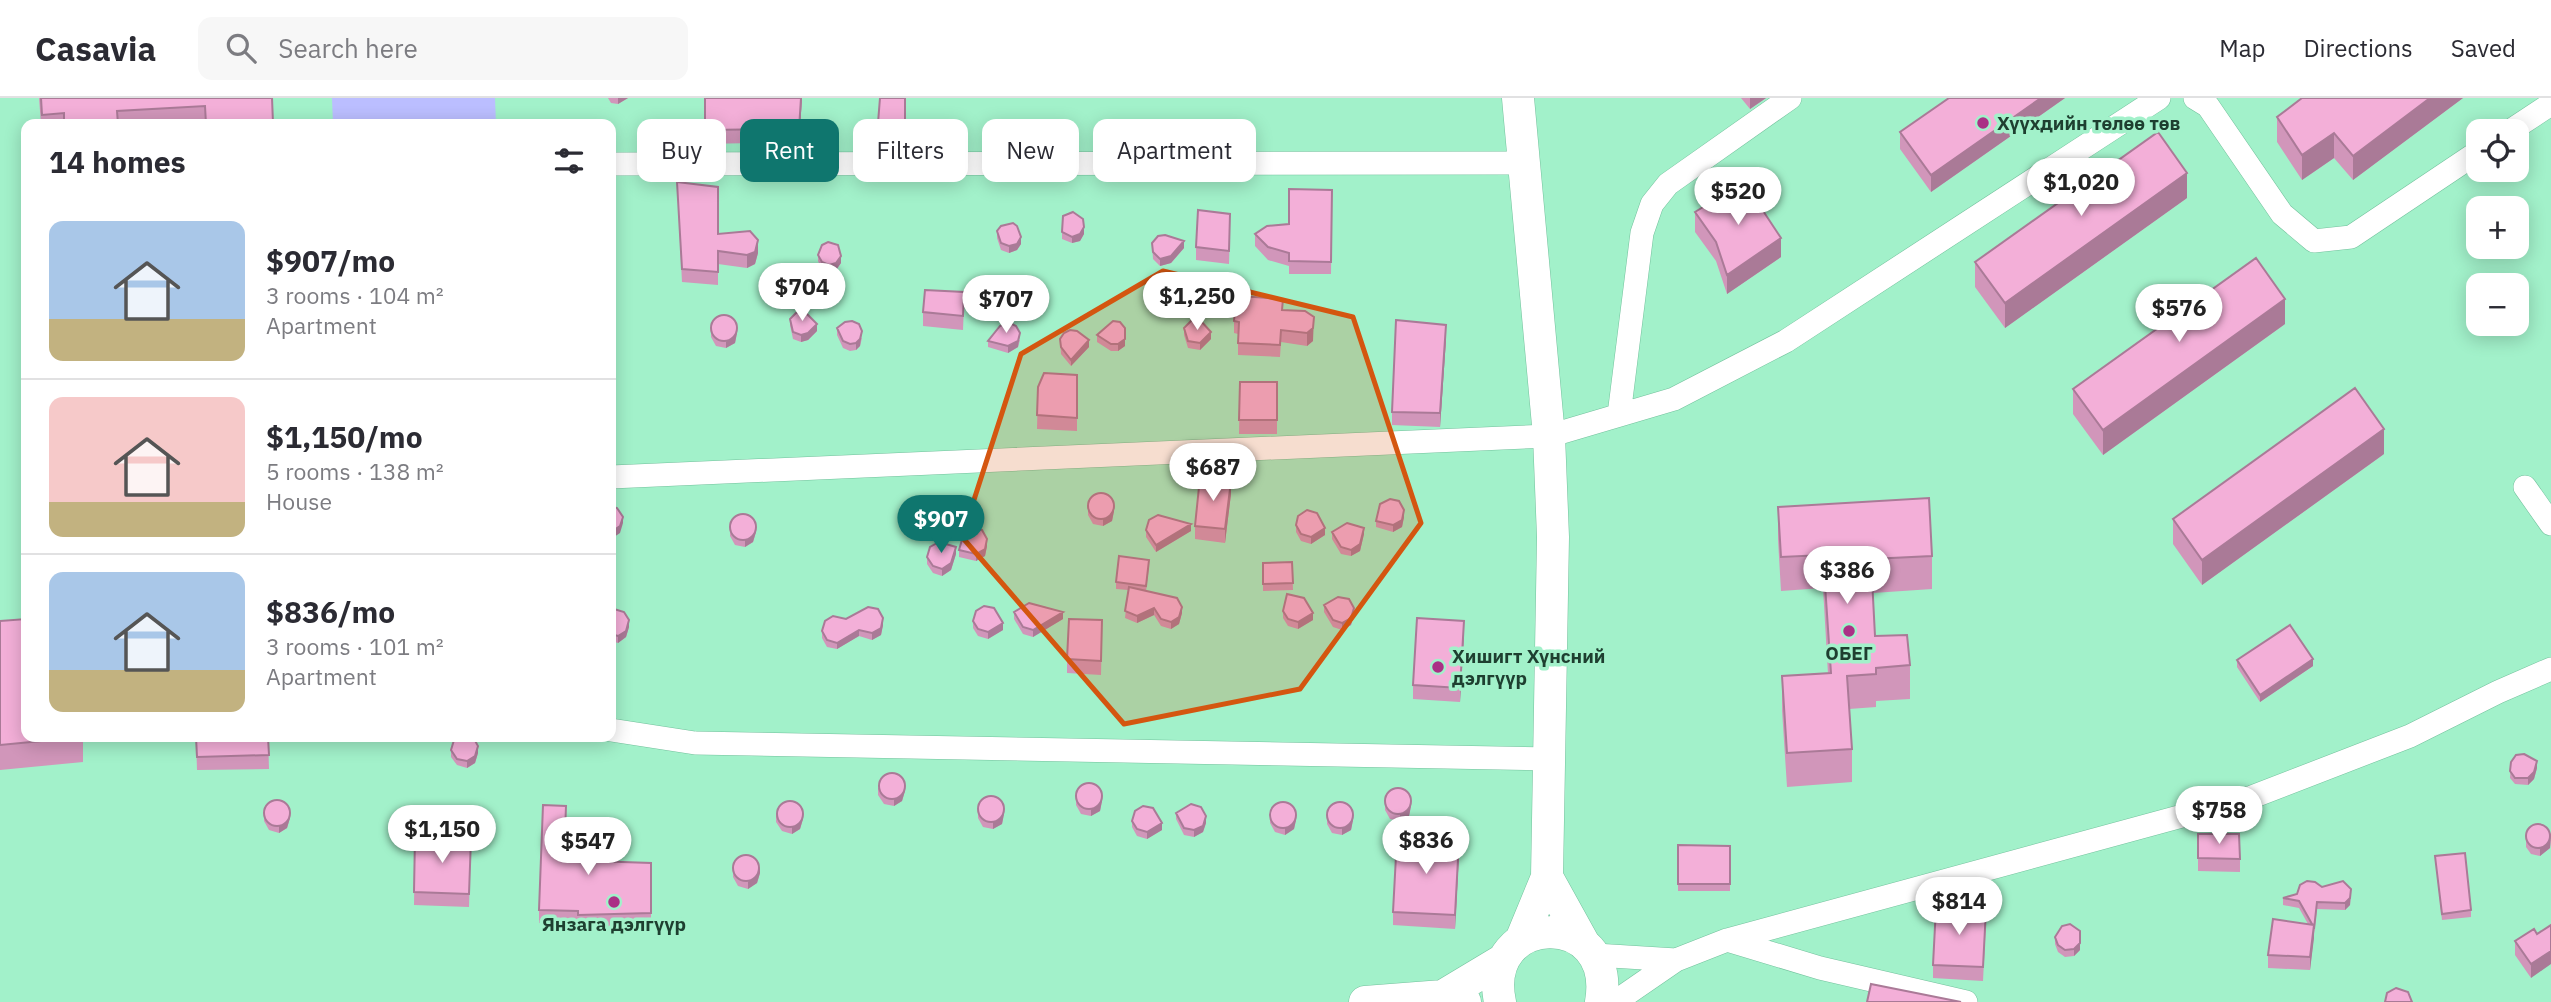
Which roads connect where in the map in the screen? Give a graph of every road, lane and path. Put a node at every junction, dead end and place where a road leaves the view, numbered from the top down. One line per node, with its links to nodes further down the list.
1 (1518, 98): 8 (street)
2 (1790, 98): 10 (street)
3 (2159, 98): 10 (street)
4 (2195, 98): 7 (street)
5 (2551, 104): 6 (street)
6 (2528, 119)
7 (2466, 160)
8 (1524, 163): 9 (street); 11 (street)
9 (616, 164)
10 (1619, 415): 11 (street)
11 (1549, 436): 12 (street); 17 (street)
12 (616, 477)
13 (2525, 487): 14 (street)
14 (2551, 524)
15 (2551, 669): 19 (street)
16 (616, 731): 17 (street)
17 (1550, 758): 18 (street)
18 (1546, 877): 20 (street); 21 (street)
19 (1727, 940): 22 (street); 28 (street)
20 (1589, 949): 21 (street); 22 (street); 26 (street)
21 (1512, 950): 23 (street); 25 (street)
22 (1676, 960): 27 (street)
23 (1454, 999): 24 (street)
24 (1365, 1002)
25 (1500, 1002)
26 (1601, 1002)
27 (1615, 1002)
28 (1966, 1002)

